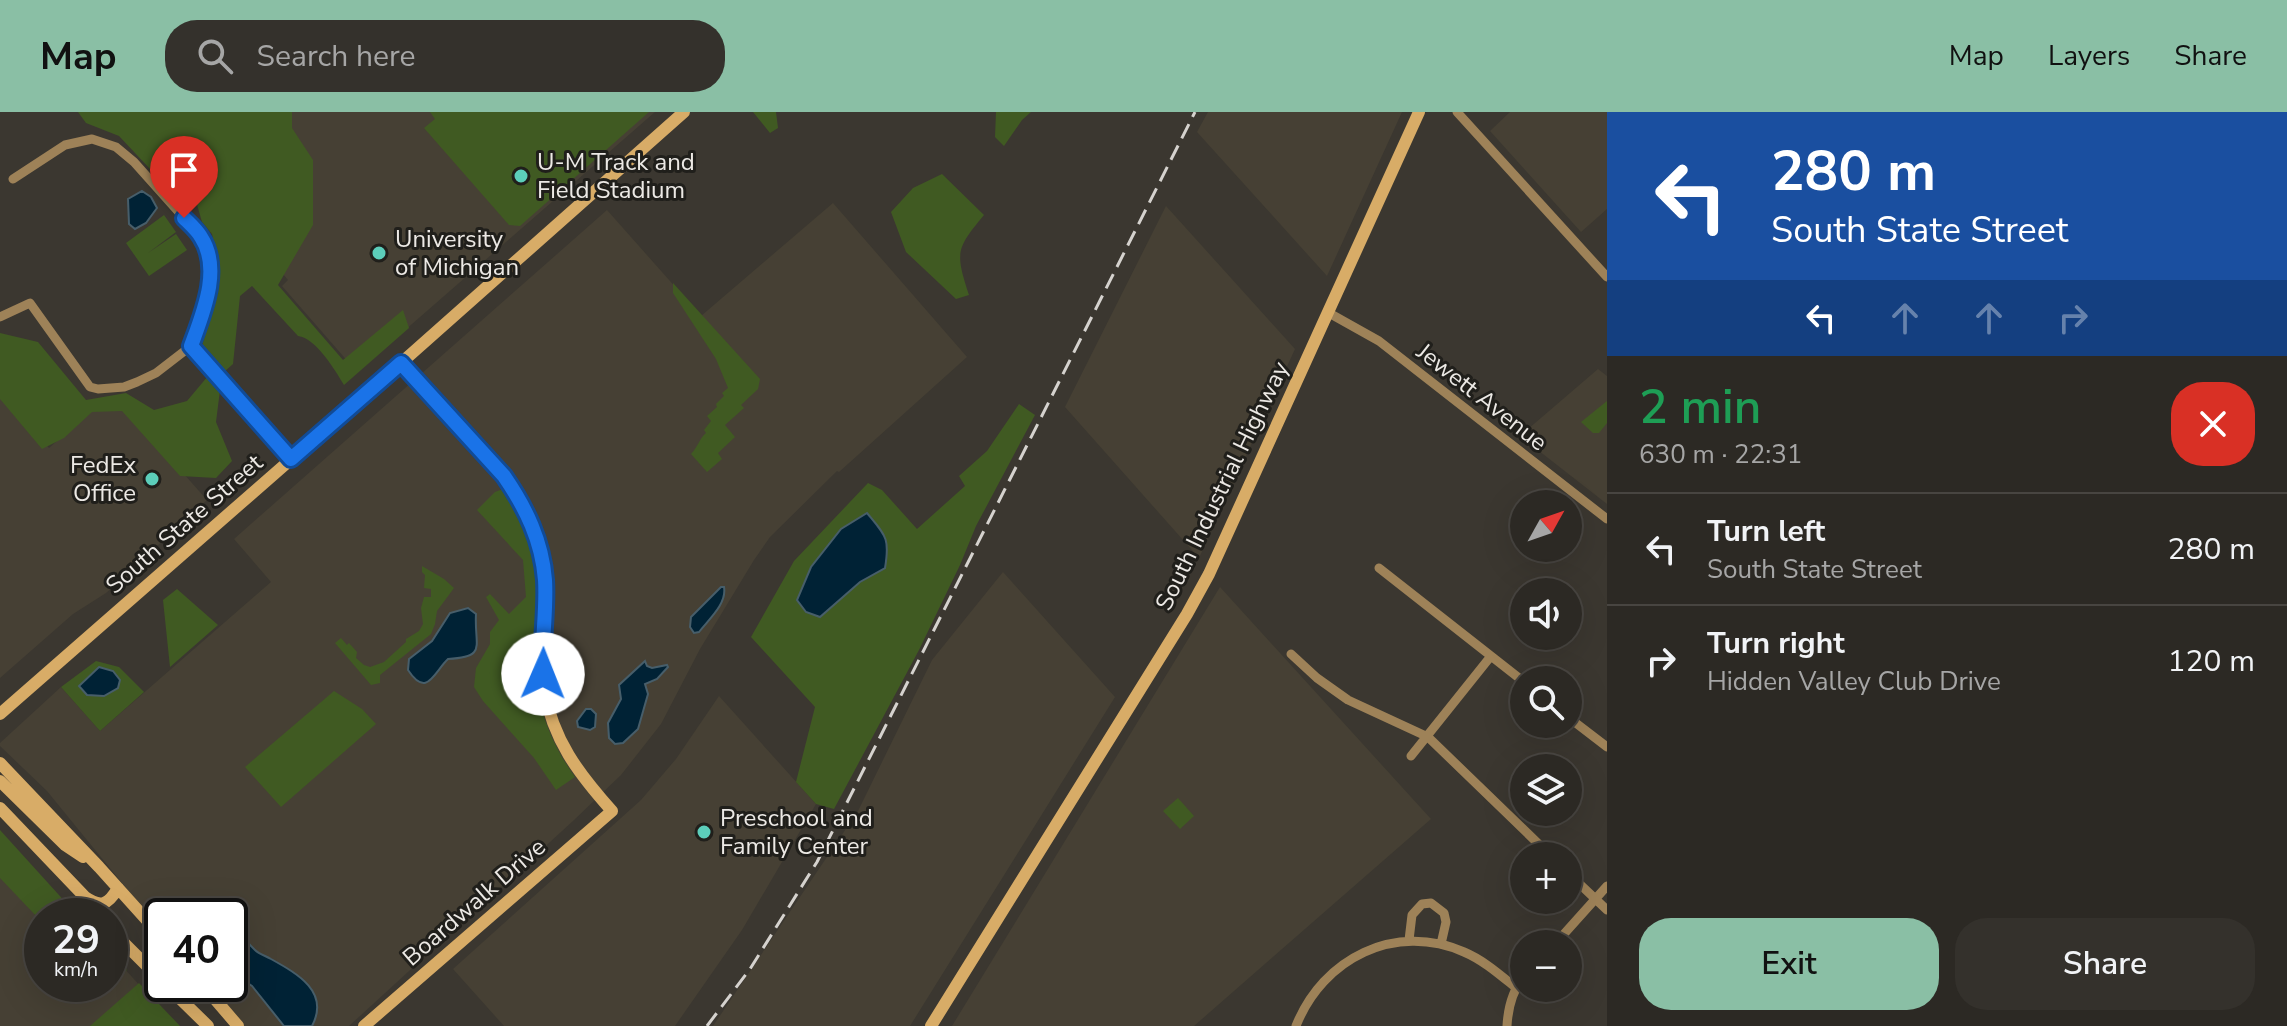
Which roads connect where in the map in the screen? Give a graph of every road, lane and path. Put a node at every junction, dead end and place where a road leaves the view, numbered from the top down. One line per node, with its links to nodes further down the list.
1 (684, 112): 9 (street, South State Street)
2 (1419, 112): 6 (street, South Industrial Highway)
3 (1457, 112): 5 (street)
4 (13, 179): 8 (street)
5 (1607, 277)
6 (1329, 313): 11 (street, Jewett Avenue); 45 (street, South Industrial Highway)
7 (0, 317): 8 (street)
8 (191, 346): 10 (street)
9 (401, 363): 10 (street, South State Street); 44 (street, Boardwalk Drive)
10 (291, 459): 16 (street, South State Street)
11 (1607, 519)
12 (1379, 568): 14 (street)
13 (1291, 654): 18 (street)
14 (1491, 656): 15 (street); 18 (street)
15 (1510, 671)
16 (0, 714)
17 (1582, 728): 19 (street)
18 (1428, 737): 20 (street); 24 (street)
19 (1607, 747)
20 (1411, 756)
21 (0, 763): 25 (street)
22 (0, 781): 25 (street)
23 (0, 811): 28 (street); 29 (street)
24 (1537, 842)
25 (99, 867): 28 (street)
26 (1582, 886): 30 (street)
27 (1607, 886): 30 (street)
28 (118, 888): 32 (street)
29 (80, 898)
30 (1596, 900): 31 (street); 33 (street)
31 (1607, 910)
32 (144, 917)
33 (1568, 930)
34 (1409, 940): 35 (street); 35 (street); 46 (street)
35 (1441, 944): 38 (street)
36 (128, 946): 37 (street)
37 (144, 962)
38 (1510, 983)
39 (184, 1002): 42 (street)
40 (218, 1002): 43 (street)
41 (1511, 1002): 47 (street)
42 (208, 1026)
43 (238, 1026)
44 (364, 1026)
45 (931, 1026)
46 (1296, 1026)
47 (1507, 1026)

